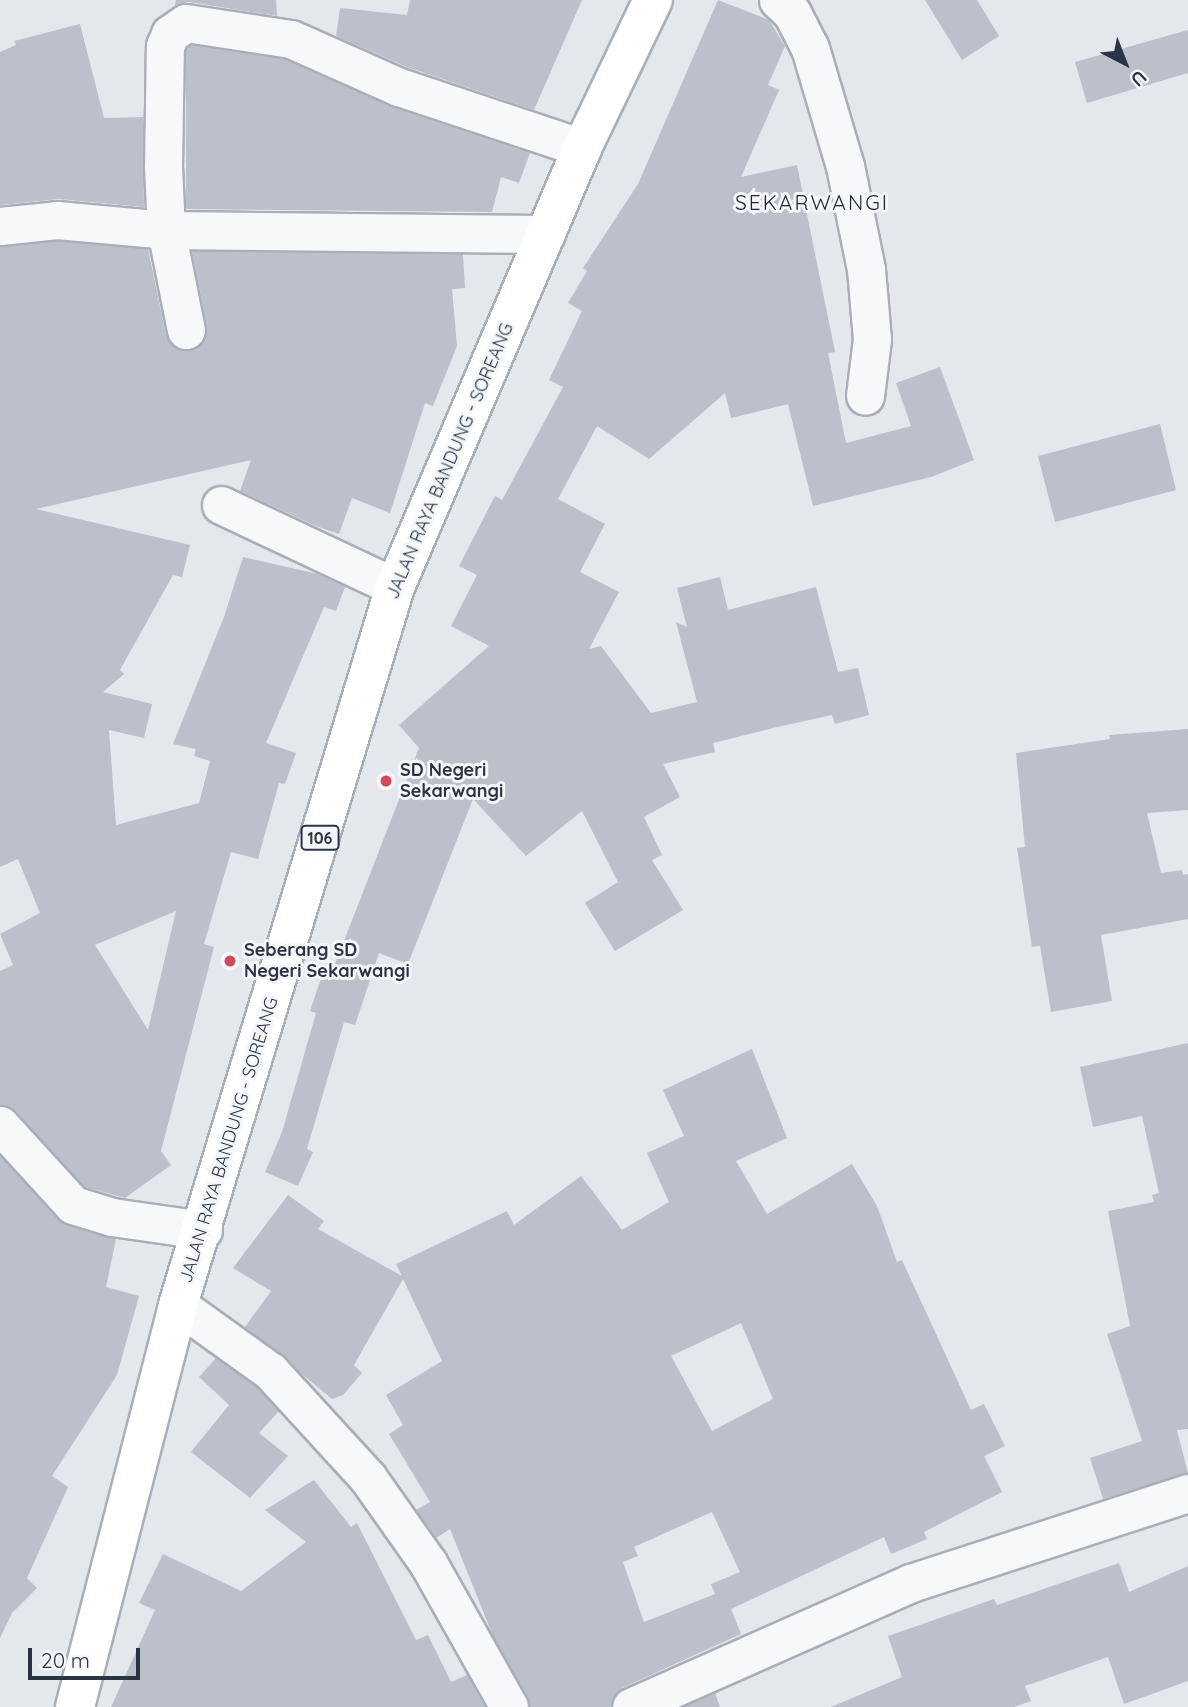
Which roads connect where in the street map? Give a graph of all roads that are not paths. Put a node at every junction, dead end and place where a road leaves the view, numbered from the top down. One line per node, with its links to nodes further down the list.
1 (653, 0): 3 (main road, JALAN RAYA BANDUNG - SOREANG / 106)
2 (778, 0): 8 (street)
3 (582, 148): 5 (street); 6 (main road, JALAN RAYA BANDUNG - SOREANG / 106)
4 (0, 226): 5 (street)
5 (166, 230): 6 (street); 7 (street)
6 (546, 233): 10 (main road, JALAN RAYA BANDUNG - SOREANG / 106)
7 (186, 330)
8 (865, 396)
9 (221, 505): 10 (street)
10 (395, 587): 12 (main road, JALAN RAYA BANDUNG - SOREANG / 106)
11 (0, 1125): 12 (street)
12 (203, 1230): 13 (main road, JALAN RAYA BANDUNG - SOREANG / 106)
13 (178, 1305): 15 (main road, JALAN RAYA BANDUNG - SOREANG / 106); 16 (street)
14 (1188, 1493): 17 (street)
15 (75, 1707)
16 (509, 1707)
17 (631, 1707)

